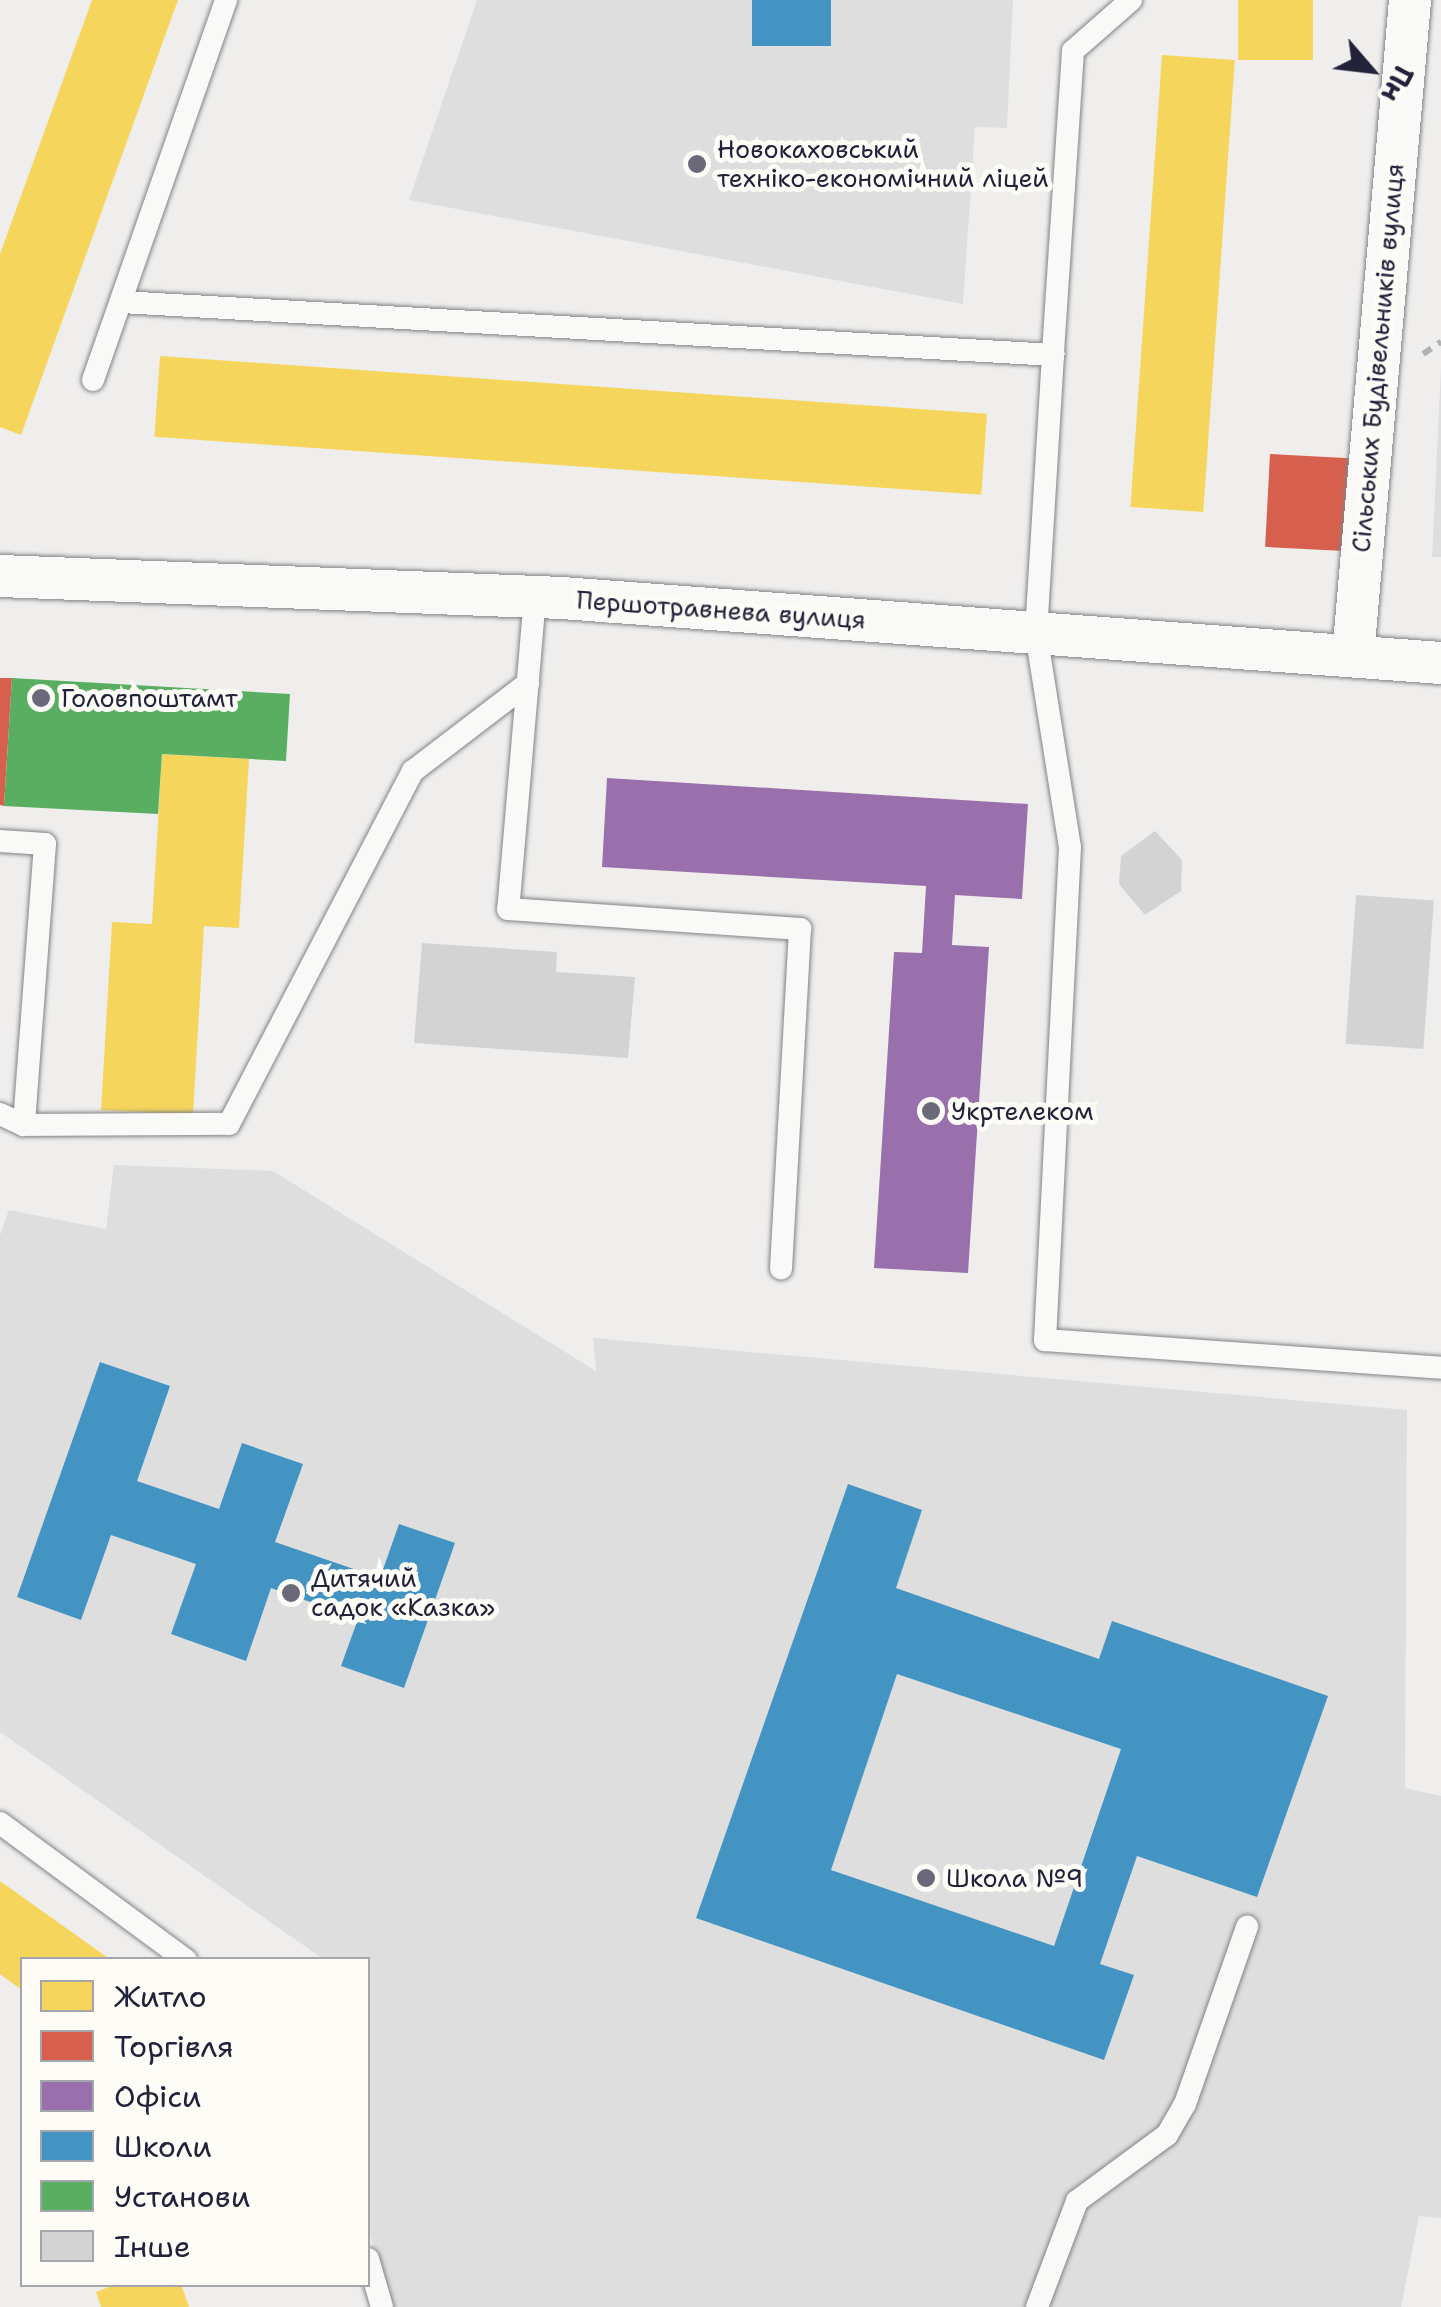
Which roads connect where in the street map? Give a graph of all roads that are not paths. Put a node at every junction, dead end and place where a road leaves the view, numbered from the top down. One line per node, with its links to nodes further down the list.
1 (226, 0): 4 (lane)
2 (1131, 0): 5 (lane)
3 (1410, 0): 10 (street, Сільських Будівельників вулиця)
4 (121, 302): 5 (lane); 6 (lane)
5 (1053, 355): 9 (lane)
6 (92, 380)
7 (0, 576): 8 (street, Першотравнева вулиця)
8 (535, 597): 9 (street, Першотравнева вулиця); 12 (lane)
9 (1036, 633): 10 (street, Першотравнева вулиця); 17 (lane)
10 (1353, 656): 11 (street, Першотравнева вулиця)
11 (1441, 663)
12 (528, 683): 15 (lane); 16 (lane)
13 (0, 841): 15 (lane)
14 (0, 1114): 15 (lane)
15 (24, 1124)
16 (781, 1268)
17 (1441, 1368)
18 (0, 1823): 20 (lane)
19 (1247, 1928): 23 (lane)
20 (182, 1957)
21 (370, 2266): 22 (lane)
22 (382, 2307)
23 (1037, 2307)

